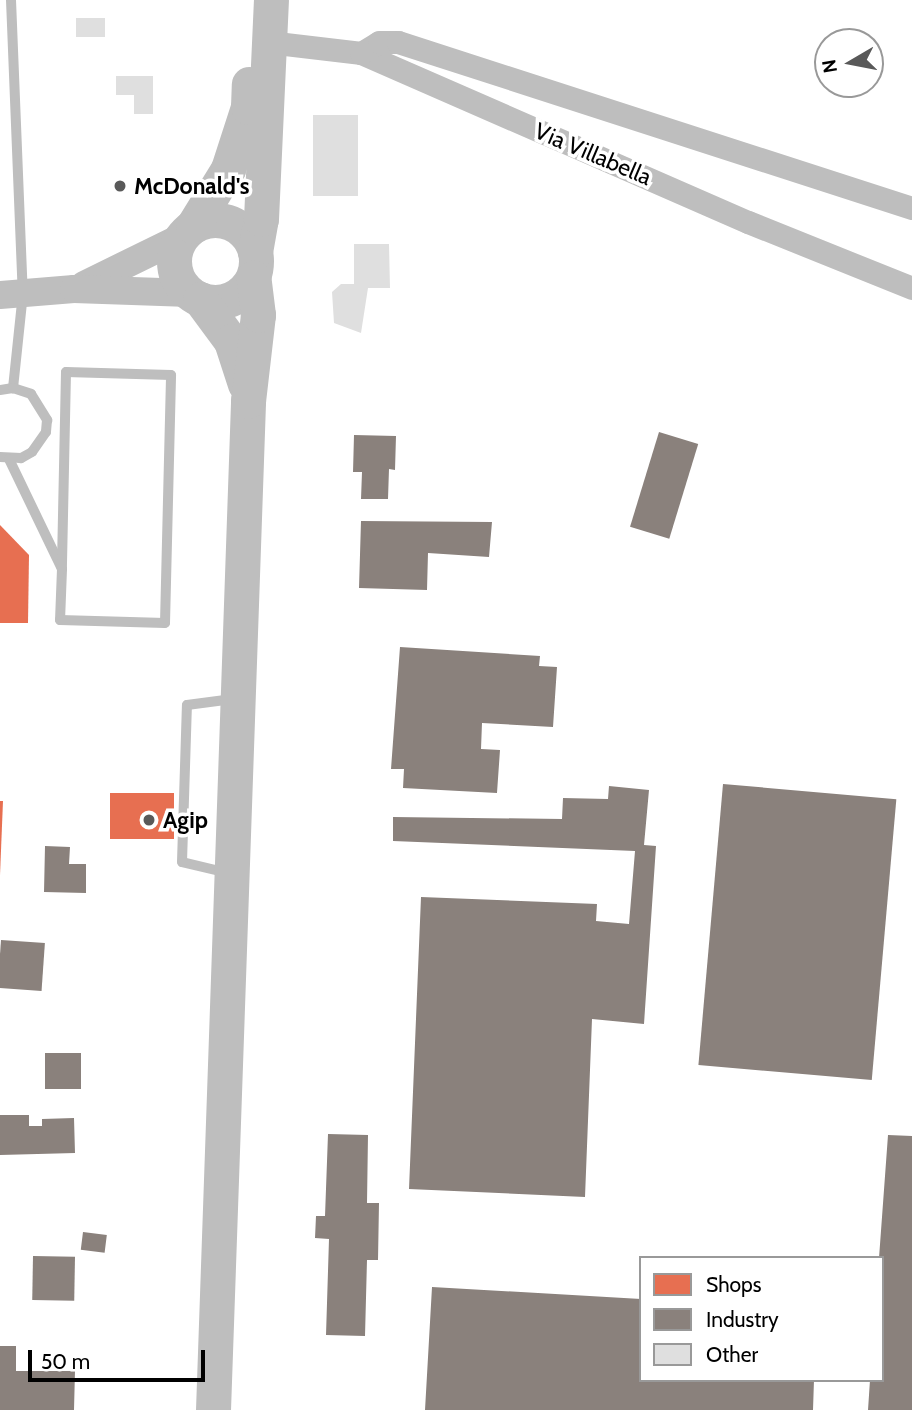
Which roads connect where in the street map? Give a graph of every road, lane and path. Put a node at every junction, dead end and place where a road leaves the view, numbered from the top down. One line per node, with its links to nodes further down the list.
1 (11, 0): 11 (lane)
2 (252, 0): 7 (main road)
3 (271, 0): 4 (main road)
4 (268, 43): 5 (street, Via Villabella); 8 (main road)
5 (361, 53): 6 (street); 9 (street, Via Villabella)
6 (912, 208)
7 (188, 232): 8 (main road); 10 (street); 12 (main road)
8 (254, 265): 12 (main road); 15 (main road)
9 (912, 288)
10 (74, 289): 11 (street); 12 (street)
11 (11, 294): 13 (lane)
12 (195, 296): 15 (main road)
13 (13, 388): 14 (lane); 16 (lane)
14 (0, 390)
15 (248, 401): 20 (main road)
16 (43, 408): 17 (lane); 18 (lane)
17 (65, 409): 19 (lane); 19 (lane)
18 (4, 458): 19 (lane)
19 (62, 569)
20 (236, 698): 21 (main road); 21 (lane)
21 (230, 873): 22 (main road)
22 (213, 1410)

